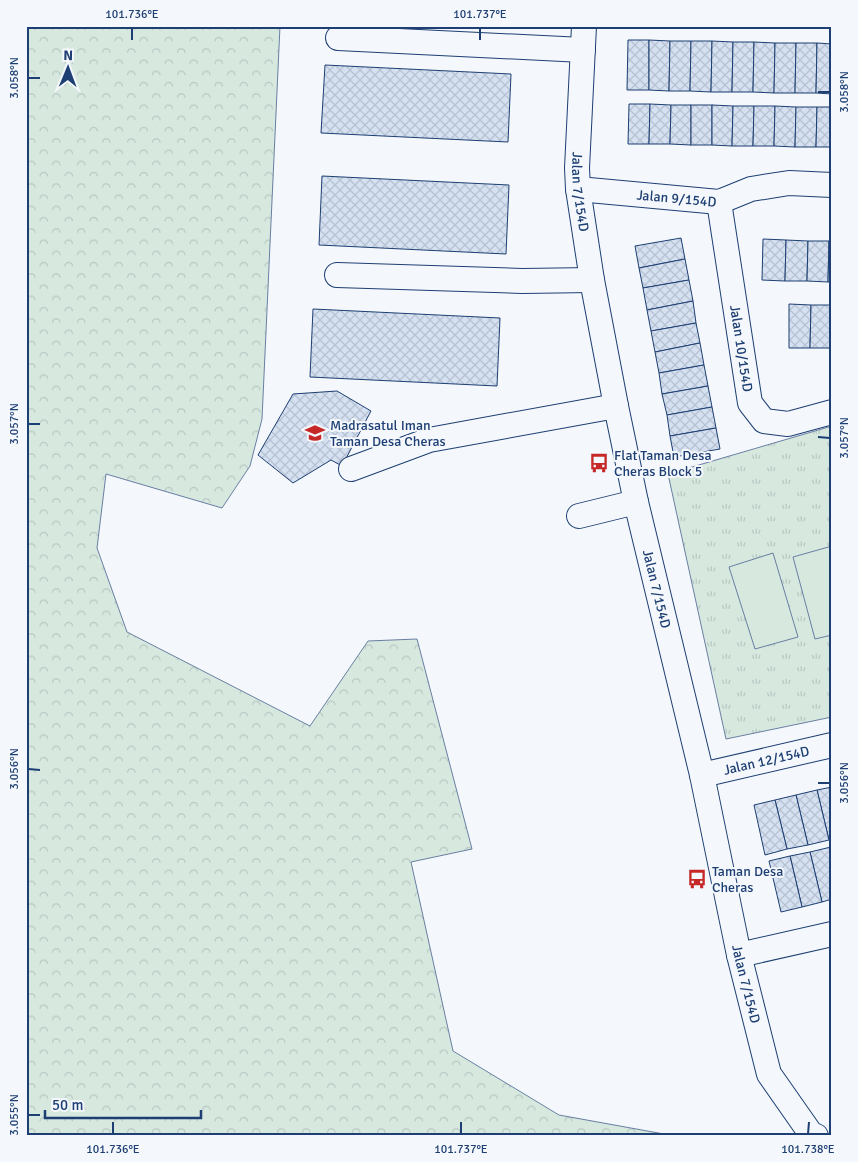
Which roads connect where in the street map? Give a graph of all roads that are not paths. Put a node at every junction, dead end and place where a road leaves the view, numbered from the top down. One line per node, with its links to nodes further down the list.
1 (584, 26): 3 (street, Jalan 7/154D)
2 (338, 38): 3 (street)
3 (583, 50): 5 (street, Jalan 7/154D)
4 (832, 185): 6 (street, Jalan 9/154D)
5 (578, 190): 6 (street, Jalan 9/154D); 8 (street, Jalan 7/154D)
6 (719, 202): 10 (street, Jalan 10/154D)
7 (337, 275): 8 (street)
8 (592, 280): 9 (street, Jalan 7/154D)
9 (616, 406): 11 (street); 12 (street, Jalan 7/154D)
10 (832, 412)
11 (351, 469)
12 (636, 502): 13 (street); 15 (street, Jalan 7/154D)
13 (579, 516)
14 (832, 745): 15 (street, Jalan 12/154D)
15 (702, 775): 17 (street, Jalan 7/154D)
16 (832, 934): 17 (street)
17 (739, 955): 18 (street, Jalan 7/154D)
18 (814, 1135)

